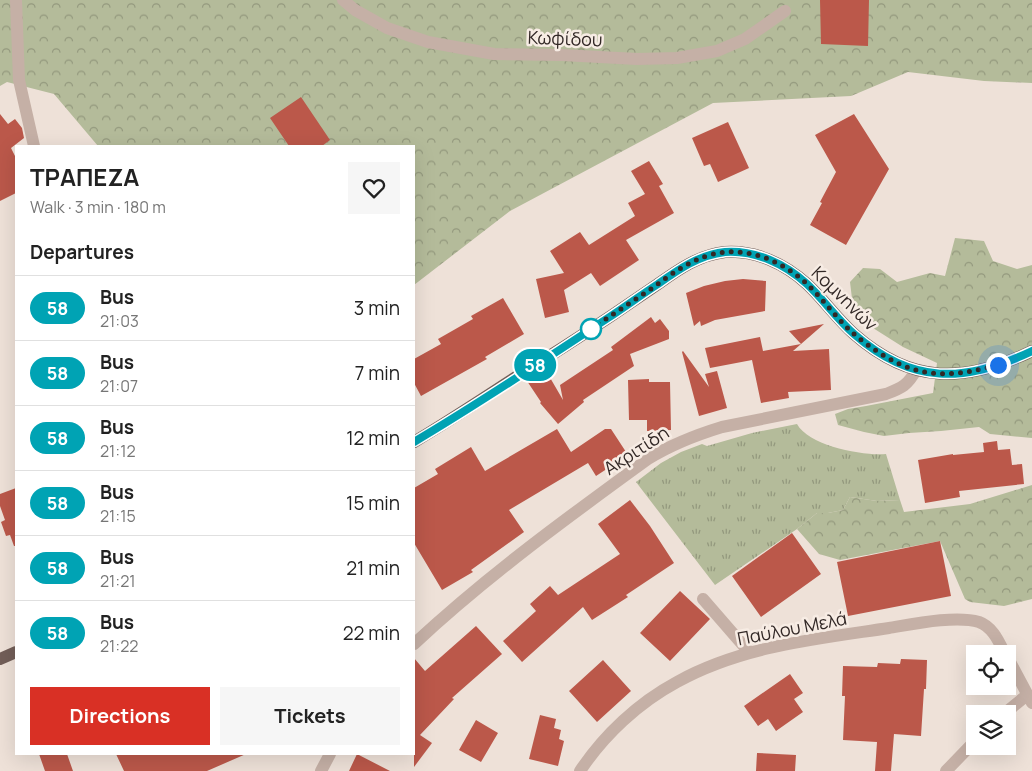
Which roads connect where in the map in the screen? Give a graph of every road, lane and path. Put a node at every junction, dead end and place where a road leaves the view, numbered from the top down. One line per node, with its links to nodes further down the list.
1 (16, 0): 4 (street)
2 (343, 0): 3 (street, Κωφίδου)
3 (785, 11)
4 (34, 145)
5 (1032, 350): 6 (main road, Κομνηνών)
6 (916, 370): 7 (main road, Κομνηνών); 9 (street, Ακριτίδη)
7 (415, 441)
8 (703, 599): 12 (street)
9 (415, 643)
10 (1000, 645): 12 (street, Παύλου Μελά)
11 (15, 652): 13 (main road)
12 (749, 652): 20 (street, Παύλου Μελά)
13 (0, 658)
14 (1016, 673): 15 (street)
15 (1030, 699): 16 (street)
16 (1016, 707)
17 (966, 750): 21 (street)
18 (329, 755): 19 (street)
19 (321, 771)
20 (580, 771)
21 (946, 771)

